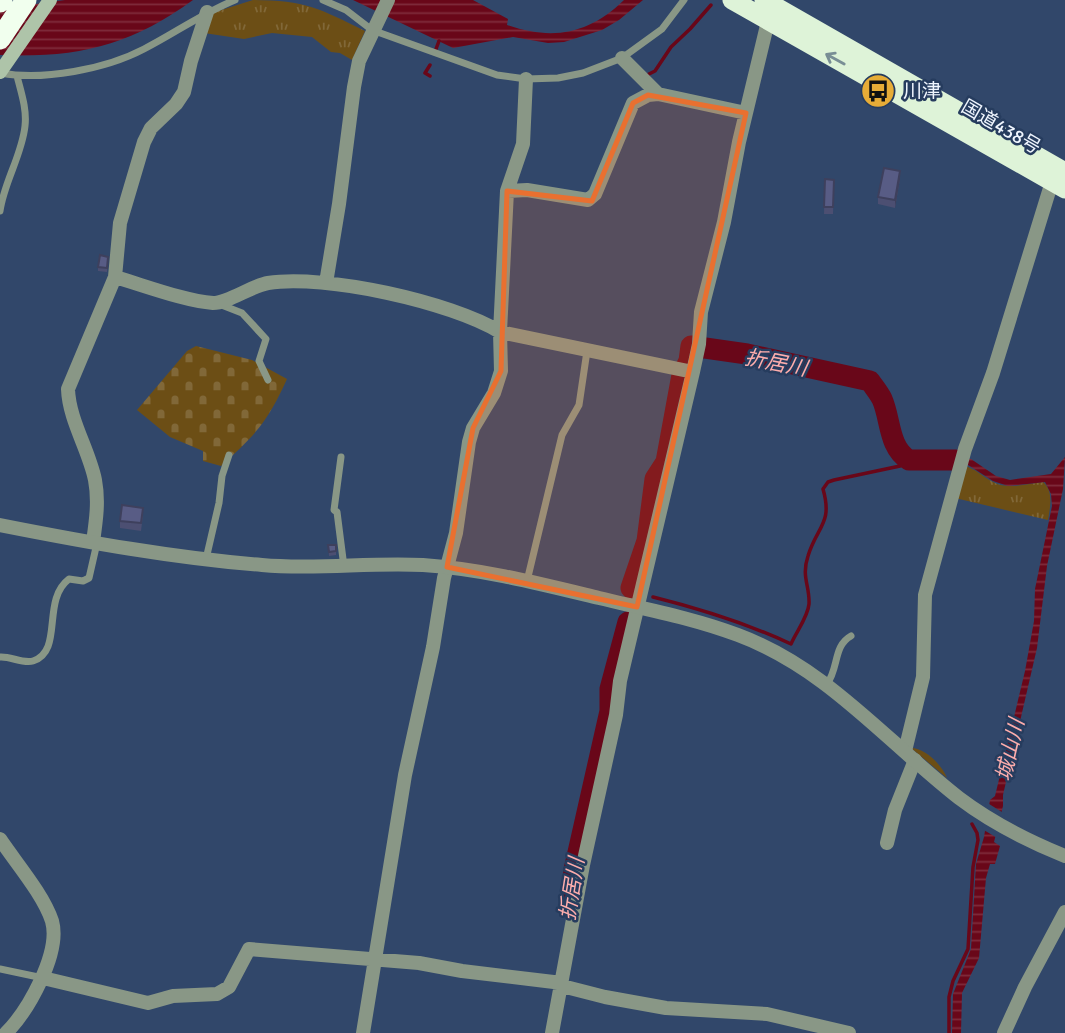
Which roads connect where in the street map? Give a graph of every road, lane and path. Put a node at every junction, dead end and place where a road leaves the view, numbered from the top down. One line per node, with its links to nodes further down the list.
1 (26, 0): 11 (highway)
2 (51, 0): 13 (main road)
3 (235, 0): 9 (lane)
4 (323, 0): 10 (lane)
5 (388, 0): 10 (street)
6 (684, 0): 12 (lane)
7 (732, 0): 8 (highway, 国道438号)
8 (768, 9): 17 (street); 18 (highway, 国道438号)
9 (207, 12): 14 (lane); 21 (street)
10 (376, 24): 15 (lane); 22 (street)
11 (0, 39)
12 (622, 58): 15 (lane); 16 (street)
13 (1, 71): 14 (lane)
14 (17, 76): 20 (lane)
15 (526, 79): 19 (street)
16 (659, 94): 17 (street); 19 (street)
17 (746, 113): 26 (street)
18 (1059, 178): 40 (street)
19 (507, 191): 24 (street)
20 (0, 211)
21 (115, 277): 23 (street); 31 (street)
22 (326, 283): 23 (street); 24 (street)
23 (215, 303): 27 (lane)
24 (500, 332): 25 (street); 34 (street)
25 (587, 351): 26 (street); 35 (lane)
26 (687, 371): 36 (street)
27 (268, 380)
28 (229, 455): 32 (lane)
29 (341, 457): 33 (lane)
30 (0, 525): 31 (street)
31 (95, 542): 32 (street); 38 (lane)
32 (206, 559): 33 (street)
33 (344, 567): 34 (street)
34 (447, 567): 35 (street); 45 (street)
35 (527, 581): 36 (street)
36 (637, 607): 39 (street); 48 (street)
37 (851, 636): 39 (lane)
38 (0, 657)
39 (827, 684): 40 (street)
40 (910, 756): 42 (street); 43 (street)
41 (0, 839): 47 (street)
42 (887, 843)
43 (1065, 856)
44 (1065, 912): 53 (street)
45 (373, 959): 47 (street); 48 (street); 50 (street)
46 (0, 969): 47 (lane)
47 (43, 978): 49 (street)
48 (558, 984): 51 (street); 52 (street)
49 (6, 1033)
50 (363, 1033)
51 (552, 1033)
52 (849, 1033)
53 (1004, 1033)

